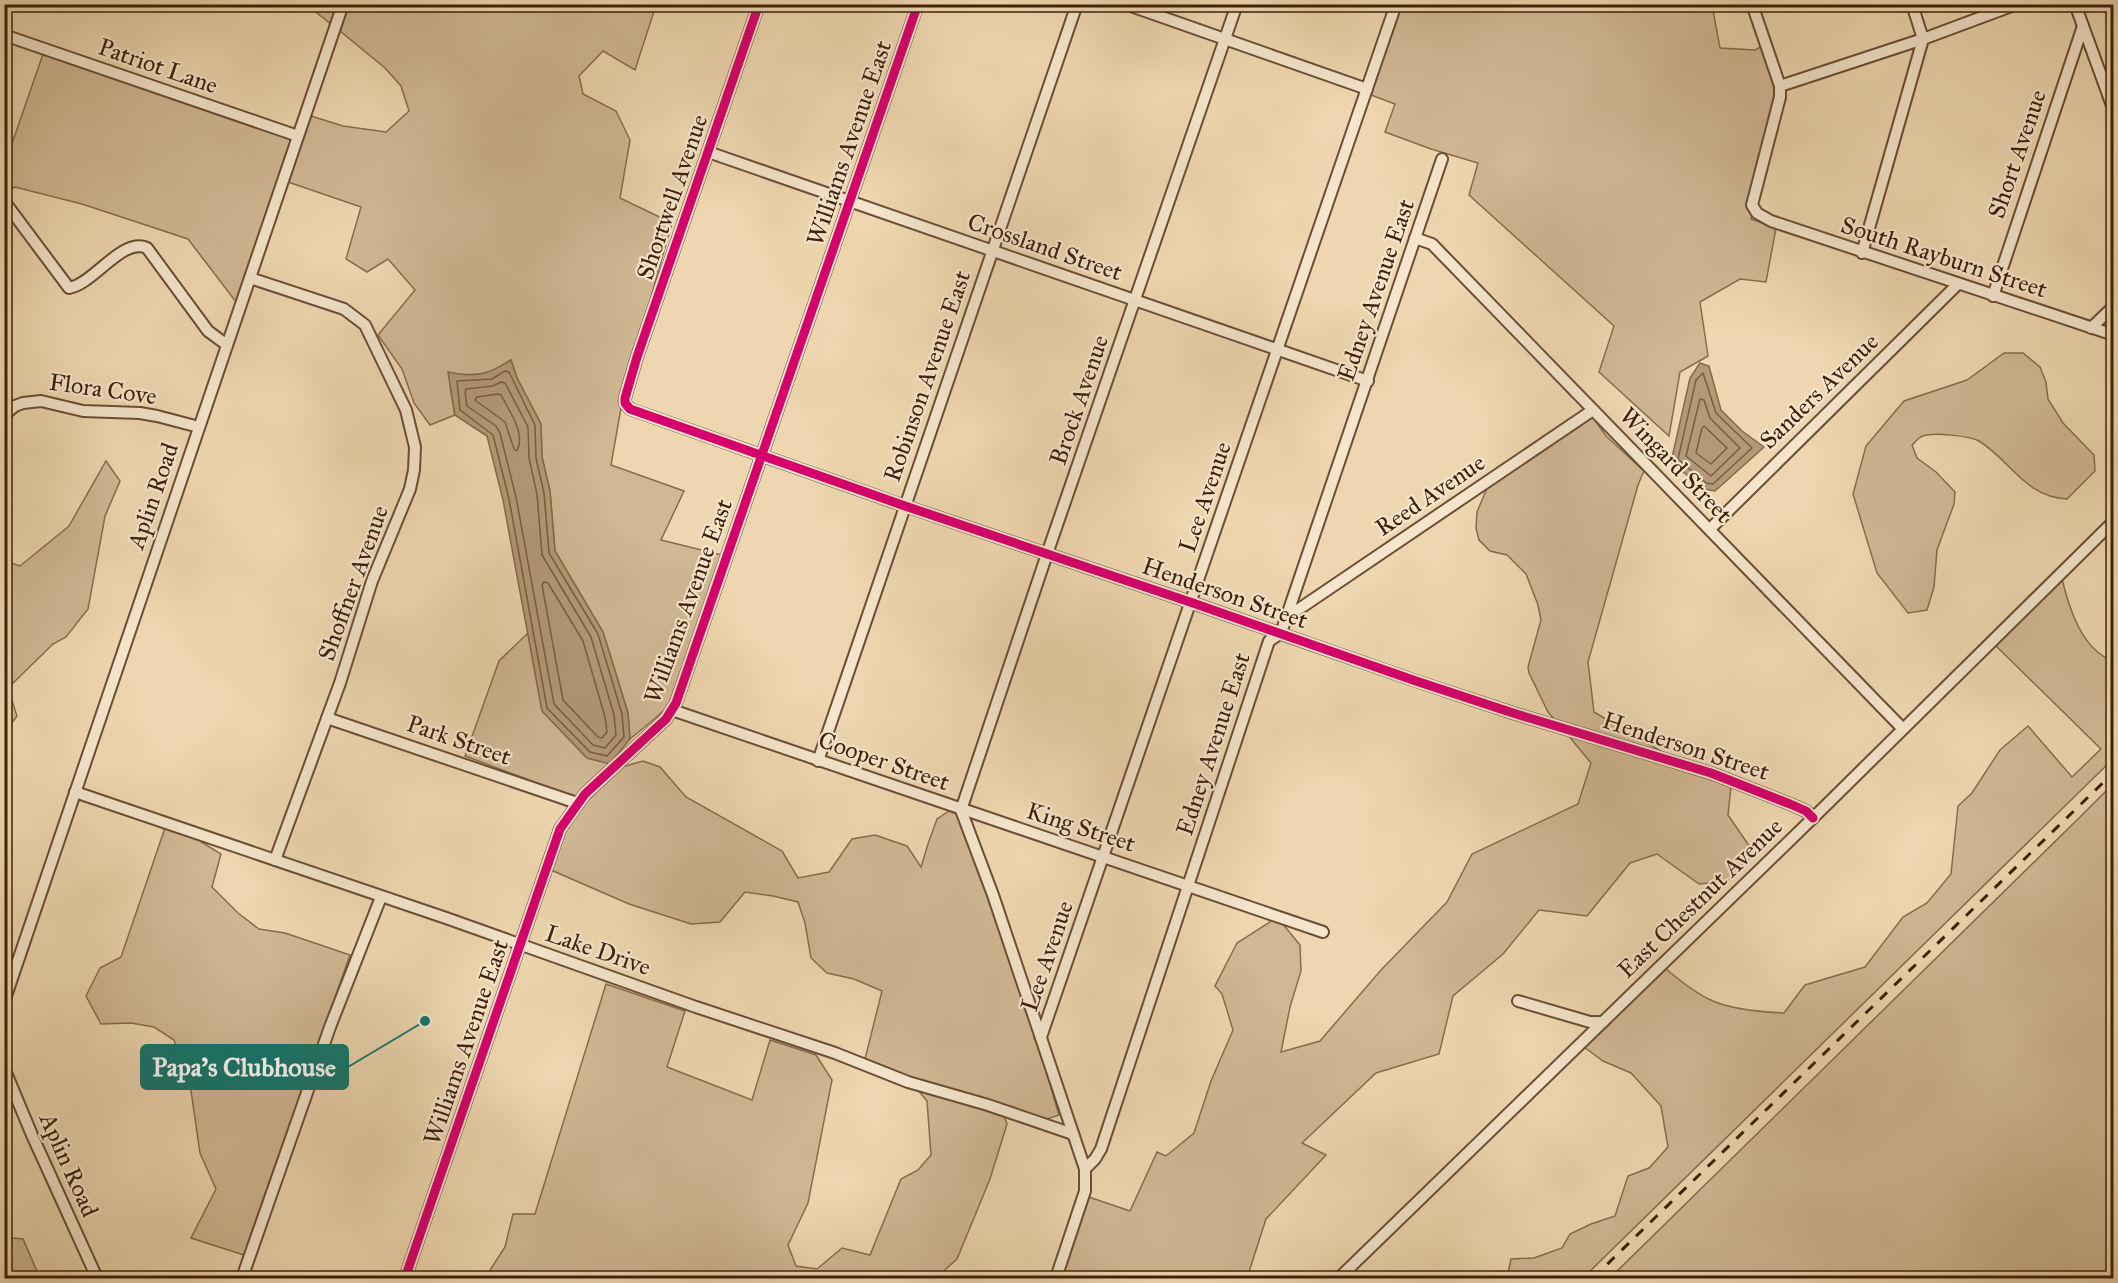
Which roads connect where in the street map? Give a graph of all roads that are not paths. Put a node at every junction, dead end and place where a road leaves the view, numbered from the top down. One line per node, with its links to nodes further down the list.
1 (343, 4): 19 (street, Aplin Road)
2 (759, 4): 20 (street, Shortwell Avenue)
3 (918, 4): 23 (street, Williams Avenue East)
4 (1077, 4): 25 (street, Robinson Avenue East)
5 (1125, 4): 14 (street)
6 (1238, 4): 14 (street, Brock Avenue)
7 (1396, 4): 17 (street, Lee Avenue)
8 (1752, 4): 16 (street)
9 (1912, 4): 15 (street)
10 (2017, 4): 15 (street)
11 (2075, 4): 12 (street)
12 (2083, 26): 18 (street); 29 (street, Short Avenue)
13 (4, 35): 19 (street, Patriot Lane)
14 (1226, 39): 17 (street); 30 (street, Brock Avenue)
15 (1923, 39): 16 (street); 26 (street)
16 (1780, 86): 26 (street, South Rayburn Street)
17 (1367, 89): 35 (street, Lee Avenue)
18 (2114, 111)
19 (298, 136): 27 (street, Aplin Road)
20 (708, 152): 23 (street, Crossland Street); 37 (street, Shortwell Avenue)
21 (1442, 159): 24 (street, Edney Avenue East)
22 (4, 201): 34 (street)
23 (850, 202): 25 (street, Crossland Street); 41 (street, Williams Avenue East)
24 (1415, 238): 36 (street, Edney Avenue East); 38 (street, Wingard Street)
25 (992, 250): 30 (street, Crossland Street); 42 (street, Robinson Avenue East)
26 (1862, 253): 28 (street, South Rayburn Street)
27 (250, 278): 34 (street, Aplin Road); 50 (street, Shoffner Avenue)
28 (1958, 284): 29 (street, South Rayburn Street); 44 (street, Sanders Avenue)
29 (1993, 296): 32 (street, South Rayburn Street)
30 (1136, 301): 35 (street, Crossland Street); 45 (street, Brock Avenue)
31 (2114, 306): 32 (street)
32 (2091, 328): 33 (street, South Rayburn Street)
33 (2114, 335)
34 (227, 345): 40 (street, Aplin Road)
35 (1278, 350): 36 (street, Crossland Street); 46 (street, Lee Avenue)
36 (1368, 381): 47 (street, Edney Avenue East)
37 (625, 403): 41 (street, Henderson Street)
38 (1593, 410): 44 (street, Wingard Street); 47 (street, Reed Avenue)
39 (4, 415): 40 (street, Flora Cove)
40 (199, 428): 53 (street, Aplin Road)
41 (762, 455): 42 (street, Henderson Street); 49 (street, Williams Avenue East)
42 (905, 506): 45 (street, Henderson Street); 52 (street, Robinson Avenue East)
43 (2114, 522): 51 (street, East Chestnut Avenue)
44 (1710, 529): 51 (street, Wingard Street)
45 (1047, 554): 46 (street, Henderson Street); 55 (street, Brock Avenue)
46 (1190, 602): 48 (street, Henderson Street); 57 (street, Lee Avenue)
47 (1289, 611): 48 (street, Edney Avenue East)
48 (1281, 633): 56 (street, Henderson Street); 59 (street, Edney Avenue East)
49 (672, 710): 52 (street, Cooper Street); 54 (street, Williams Avenue East)
50 (327, 718): 54 (street, Park Street); 58 (street, Shoffner Avenue)
51 (1902, 728): 56 (street, East Chestnut Avenue)
52 (818, 761): 55 (street, Cooper Street)
53 (75, 792): 58 (street, Lake Drive); 64 (street, Aplin Road)
54 (577, 803): 62 (street, Williams Avenue East)
55 (961, 810): 57 (street, King Street); 66 (street, Cooper Street)
56 (1813, 818): 65 (street, East Chestnut Avenue)
57 (1103, 856): 59 (street, King Street); 66 (street, Lee Avenue)
58 (275, 860): 60 (street, Lake Drive)
59 (1188, 885): 61 (street, King Street); 69 (street, Edney Avenue East)
60 (381, 897): 62 (street, Lake Drive); 71 (street)
61 (1323, 932)
62 (520, 944): 68 (street, Lake Drive); 72 (street, Williams Avenue East)
63 (1518, 1001): 65 (street)
64 (4, 1002)
65 (1603, 1022): 74 (street, East Chestnut Avenue)
66 (1041, 1037): 68 (street, Cooper Street)
67 (4, 1068): 70 (street, Aplin Road)
68 (1073, 1134): 69 (street, Cooper Street)
69 (1085, 1169): 73 (street)
70 (97, 1278)
71 (242, 1278)
72 (405, 1278)
73 (1056, 1278)
74 (1339, 1278)

